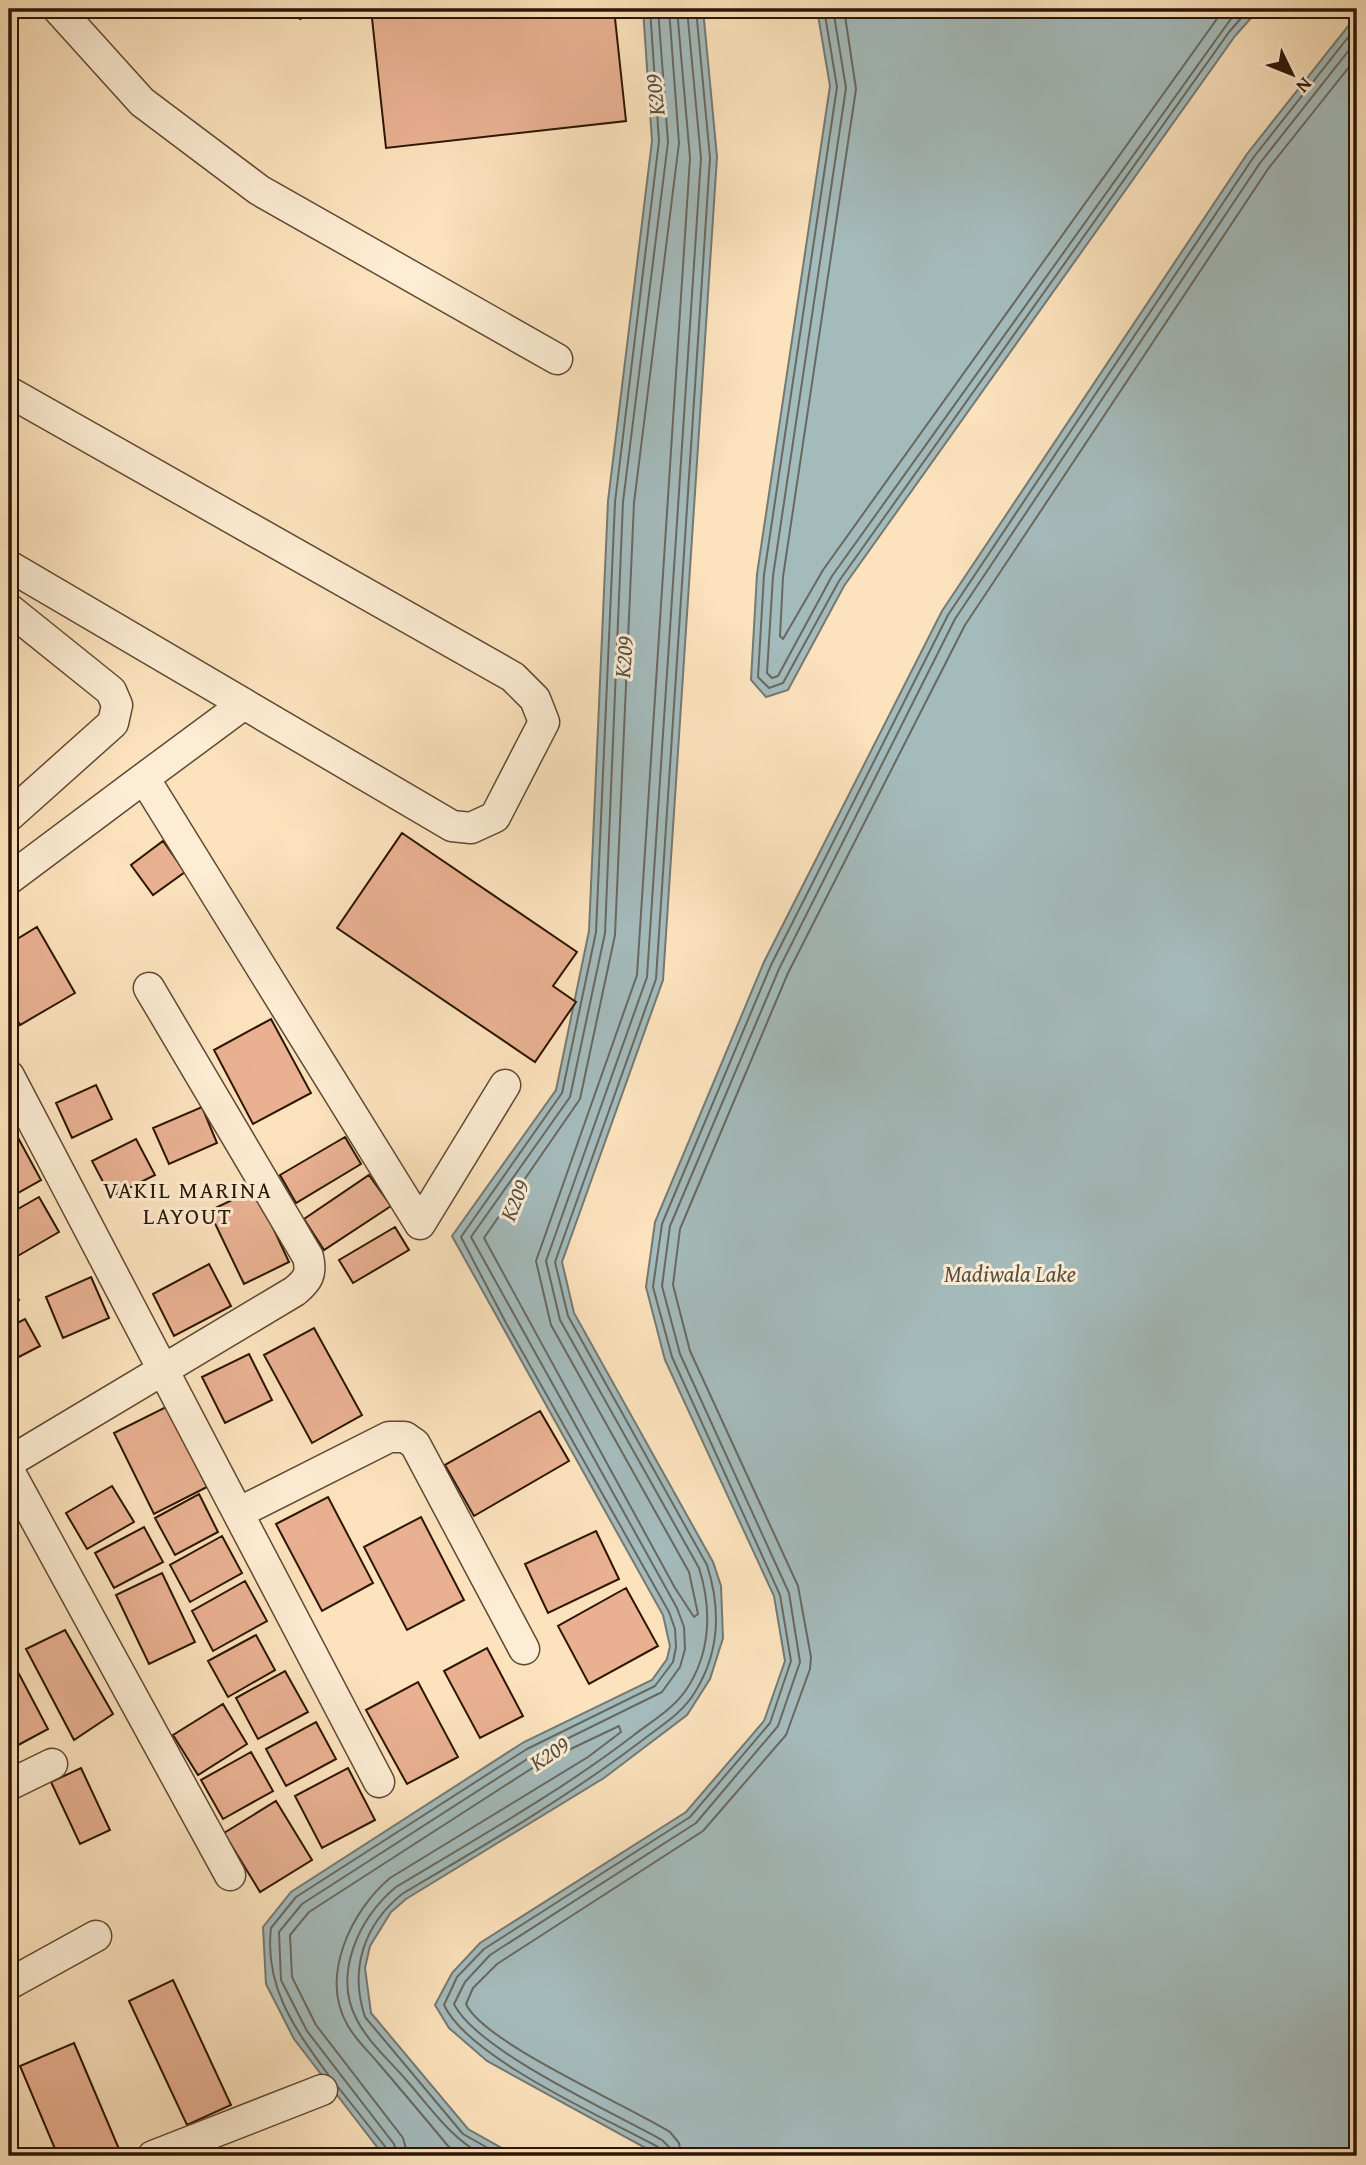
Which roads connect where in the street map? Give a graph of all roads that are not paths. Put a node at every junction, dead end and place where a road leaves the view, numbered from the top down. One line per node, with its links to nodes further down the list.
1 (58, 9): 2 (street)
2 (557, 359)
3 (9, 393): 6 (street)
4 (9, 566): 6 (street)
5 (9, 609): 8 (street)
6 (244, 704): 7 (street)
7 (144, 778): 9 (street); 12 (street)
8 (9, 816)
9 (9, 879)
10 (149, 988): 13 (street)
11 (9, 1076): 13 (street)
12 (505, 1085)
13 (163, 1370): 14 (street); 16 (street)
14 (9, 1462)
15 (9, 1471): 21 (street)
16 (237, 1513): 17 (street); 19 (street)
17 (524, 1649)
18 (52, 1764): 20 (street)
19 (379, 1782)
20 (9, 1785)
21 (230, 1875)
22 (96, 1936): 23 (street)
23 (9, 1984)
24 (323, 2090): 25 (street)
25 (153, 2156)

